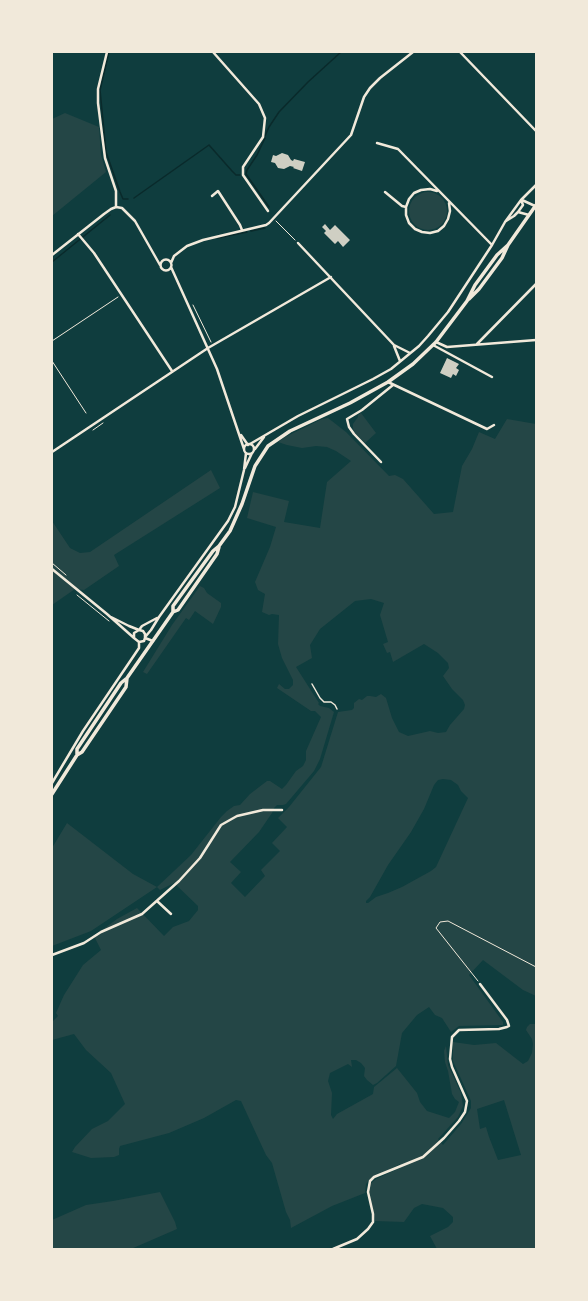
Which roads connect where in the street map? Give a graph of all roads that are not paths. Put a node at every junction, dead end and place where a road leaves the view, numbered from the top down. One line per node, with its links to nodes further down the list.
1 (107, 52): 14 (street)
2 (213, 52): 16 (street)
3 (413, 52): 20 (street)
4 (460, 52): 5 (street)
5 (536, 130)
6 (376, 143): 8 (street)
7 (536, 185): 11 (street)
8 (437, 191): 12 (street); 15 (street)
9 (385, 192): 15 (street)
10 (212, 196): 20 (street)
11 (521, 200): 13 (street); 17 (street); 19 (street)
12 (449, 203): 15 (street); 23 (street)
13 (535, 206): 18 (street)
14 (116, 207): 21 (street); 25 (street)
15 (406, 207)
16 (268, 211)
17 (518, 212): 18 (street); 19 (street)
18 (529, 215): 36 (street)
19 (505, 222): 23 (street)
20 (242, 230): 26 (street)
21 (79, 235): 24 (street); 42 (street)
22 (298, 243): 32 (street)
23 (492, 246): 40 (street)
24 (52, 255)
25 (156, 256): 27 (street); 29 (street)
26 (174, 256): 27 (street); 28 (street)
27 (164, 260): 28 (street); 29 (street)
28 (171, 263): 30 (street)
29 (160, 265): 31 (street)
30 (170, 267): 31 (street); 33 (street)
31 (166, 270): 33 (street)
32 (331, 277): 38 (street); 39 (street)
33 (175, 278): 39 (street)
34 (536, 284): 37 (street)
35 (536, 340): 37 (street)
36 (435, 344): 37 (street); 43 (street); 44 (street)
37 (477, 344)
38 (394, 345): 40 (street); 41 (street)
39 (208, 348): 42 (street); 47 (street)
40 (410, 353): 41 (street)
41 (400, 361): 48 (street)
42 (172, 372): 51 (street)
43 (492, 376)
44 (388, 382): 45 (street); 55 (street)
45 (393, 384): 46 (street); 53 (street)
46 (494, 425)
47 (239, 433): 49 (street); 50 (street)
48 (265, 435): 49 (street); 52 (street)
49 (249, 444): 50 (street); 52 (street)
50 (245, 451): 52 (street); 54 (street)
51 (52, 452)
52 (253, 452): 54 (street)
53 (381, 462)
54 (244, 470): 59 (street)
55 (219, 546): 57 (street); 57 (street)
56 (52, 569): 58 (street)
57 (173, 612): 63 (street)
58 (107, 614): 60 (street); 62 (street)
59 (159, 617): 60 (street); 61 (street)
60 (139, 630): 61 (street); 62 (street)
61 (146, 637): 63 (street); 64 (street)
62 (134, 638): 64 (street)
63 (153, 641): 65 (street)
64 (140, 642): 65 (street); 70 (street)
65 (147, 649): 66 (street)
66 (127, 678): 69 (street); 69 (street)
67 (312, 684): 68 (lane)
68 (337, 709)
69 (76, 755): 71 (street)
70 (52, 783)
71 (52, 794)
72 (282, 810): 73 (street)
73 (157, 900): 74 (street); 75 (street)
74 (171, 914)
75 (52, 954)
76 (480, 984): 77 (street)
77 (333, 1249)

